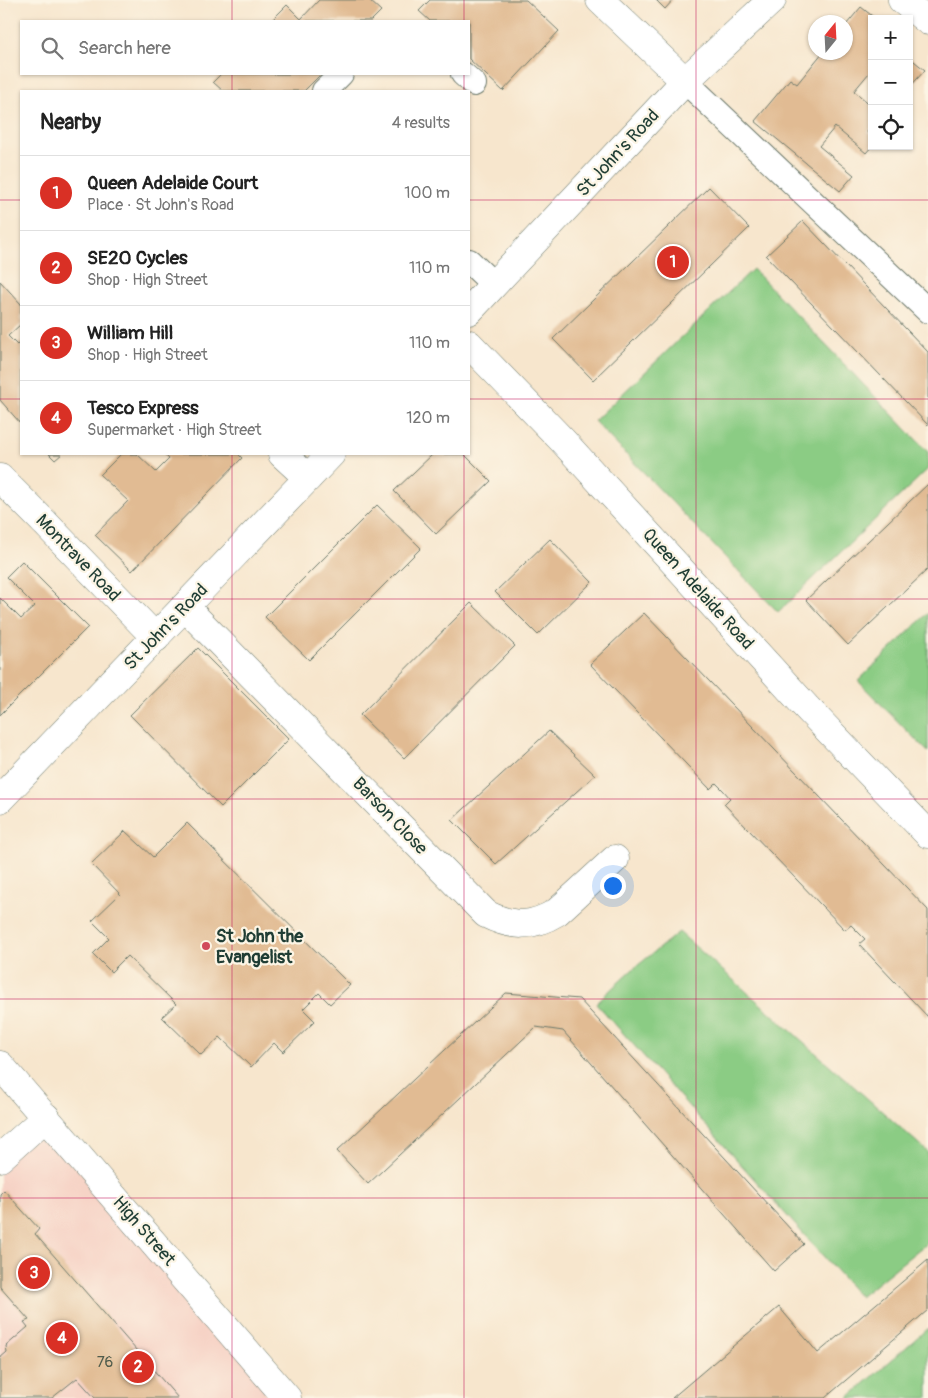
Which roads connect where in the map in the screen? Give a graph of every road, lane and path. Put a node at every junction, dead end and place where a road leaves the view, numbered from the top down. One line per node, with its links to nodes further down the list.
1 (600, 0): 6 (street)
2 (772, 0): 6 (street, St John's Road)
3 (902, 0): 4 (street)
4 (928, 21)
5 (339, 75): 7 (lane)
6 (685, 81): 9 (street, St John's Road); 11 (lane)
7 (325, 90)
8 (470, 262): 9 (lane)
9 (494, 285): 10 (street, St John's Road)
10 (470, 310)
11 (928, 311)
12 (470, 345): 20 (street, Queen Adelaide Road)
13 (283, 455): 16 (street)
14 (330, 455): 16 (street, St John's Road)
15 (0, 478): 18 (street, Montrave Road)
16 (308, 478): 17 (street, St John's Road)
17 (185, 607): 18 (street, St John's Road); 21 (street, Barson Close)
18 (156, 638): 19 (street, St John's Road)
19 (0, 799)
20 (928, 834)
21 (615, 859)
22 (0, 1065): 23 (street, High Street)
23 (46, 1117): 24 (street); 25 (street, High Street)
24 (0, 1158)
25 (287, 1398)

